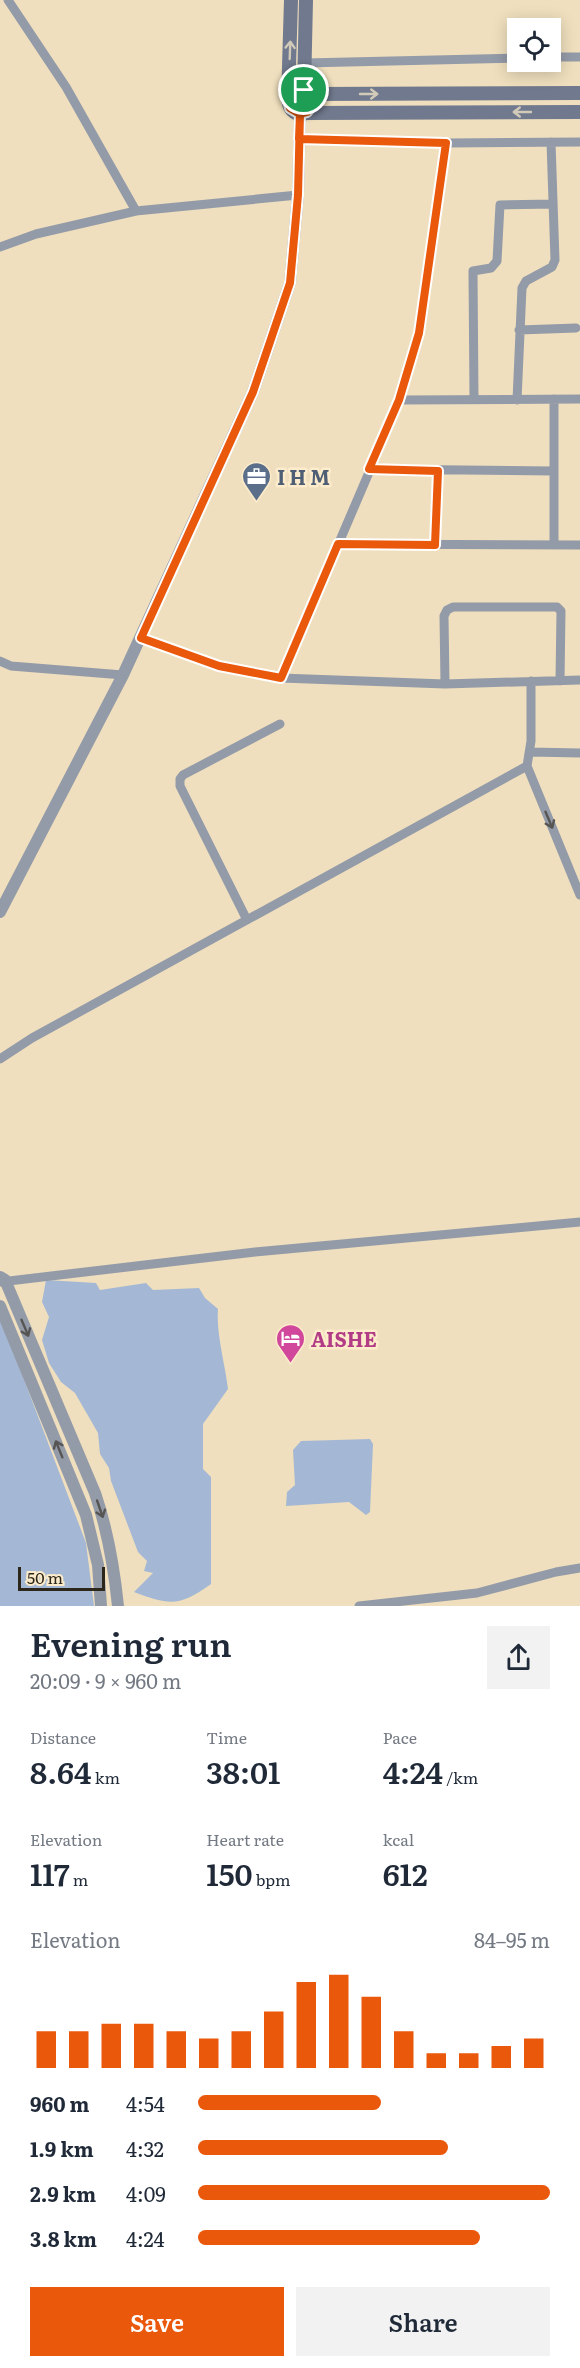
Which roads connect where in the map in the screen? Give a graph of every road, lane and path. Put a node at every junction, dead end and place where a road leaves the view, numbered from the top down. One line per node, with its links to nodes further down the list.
1 (8, 0): 19 (street)
2 (291, 0): 10 (main road, one-way to 2)
3 (306, 0): 7 (main road)
4 (561, 57): 5 (street)
5 (580, 57)
6 (507, 58): 7 (street)
7 (305, 63): 8 (main road)
8 (307, 92): 9 (main road, one-way to 9); 10 (main road); 12 (main road)
9 (580, 93)
10 (288, 100): 12 (main road)
11 (580, 112): 12 (main road, one-way to 12)
12 (304, 113): 13 (street)
13 (299, 139): 16 (street); 17 (street)
14 (551, 142): 15 (street); 16 (street); 18 (street)
15 (580, 142)
16 (446, 143): 26 (street)
17 (298, 195): 19 (street); 35 (street)
18 (553, 204): 22 (street); 23 (street)
19 (136, 211): 20 (street)
20 (0, 247)
21 (576, 328): 22 (street)
22 (519, 330): 27 (street)
23 (474, 399): 26 (street); 27 (street)
24 (554, 399): 25 (street); 27 (street); 30 (street)
25 (580, 399)
26 (399, 400): 28 (street)
27 (517, 400)
28 (369, 469): 29 (street); 31 (street)
29 (438, 471): 30 (street); 32 (street)
30 (554, 471): 33 (street)
31 (338, 544): 32 (street); 38 (street)
32 (435, 545): 33 (street)
33 (554, 545): 34 (street)
34 (580, 545)
35 (141, 638): 37 (street); 38 (street)
36 (0, 661): 37 (street)
37 (123, 675): 48 (street)
38 (281, 678): 42 (street)
39 (580, 680): 41 (street)
40 (531, 681): 41 (street); 42 (street); 44 (street)
41 (560, 681): 42 (street)
42 (446, 684)
43 (280, 724): 49 (street)
44 (530, 752): 45 (street); 46 (street)
45 (580, 753)
46 (526, 766): 47 (street, one-way to 47); 49 (street)
47 (580, 895)
48 (0, 912)
49 (247, 920): 50 (street)
50 (0, 1059)
51 (580, 1222): 52 (street)
52 (2, 1280): 56 (street, one-way to 56)
53 (0, 1306): 55 (street, one-way to 53)
54 (580, 1569): 57 (street)
55 (101, 1606)
56 (118, 1606)
57 (359, 1606)

